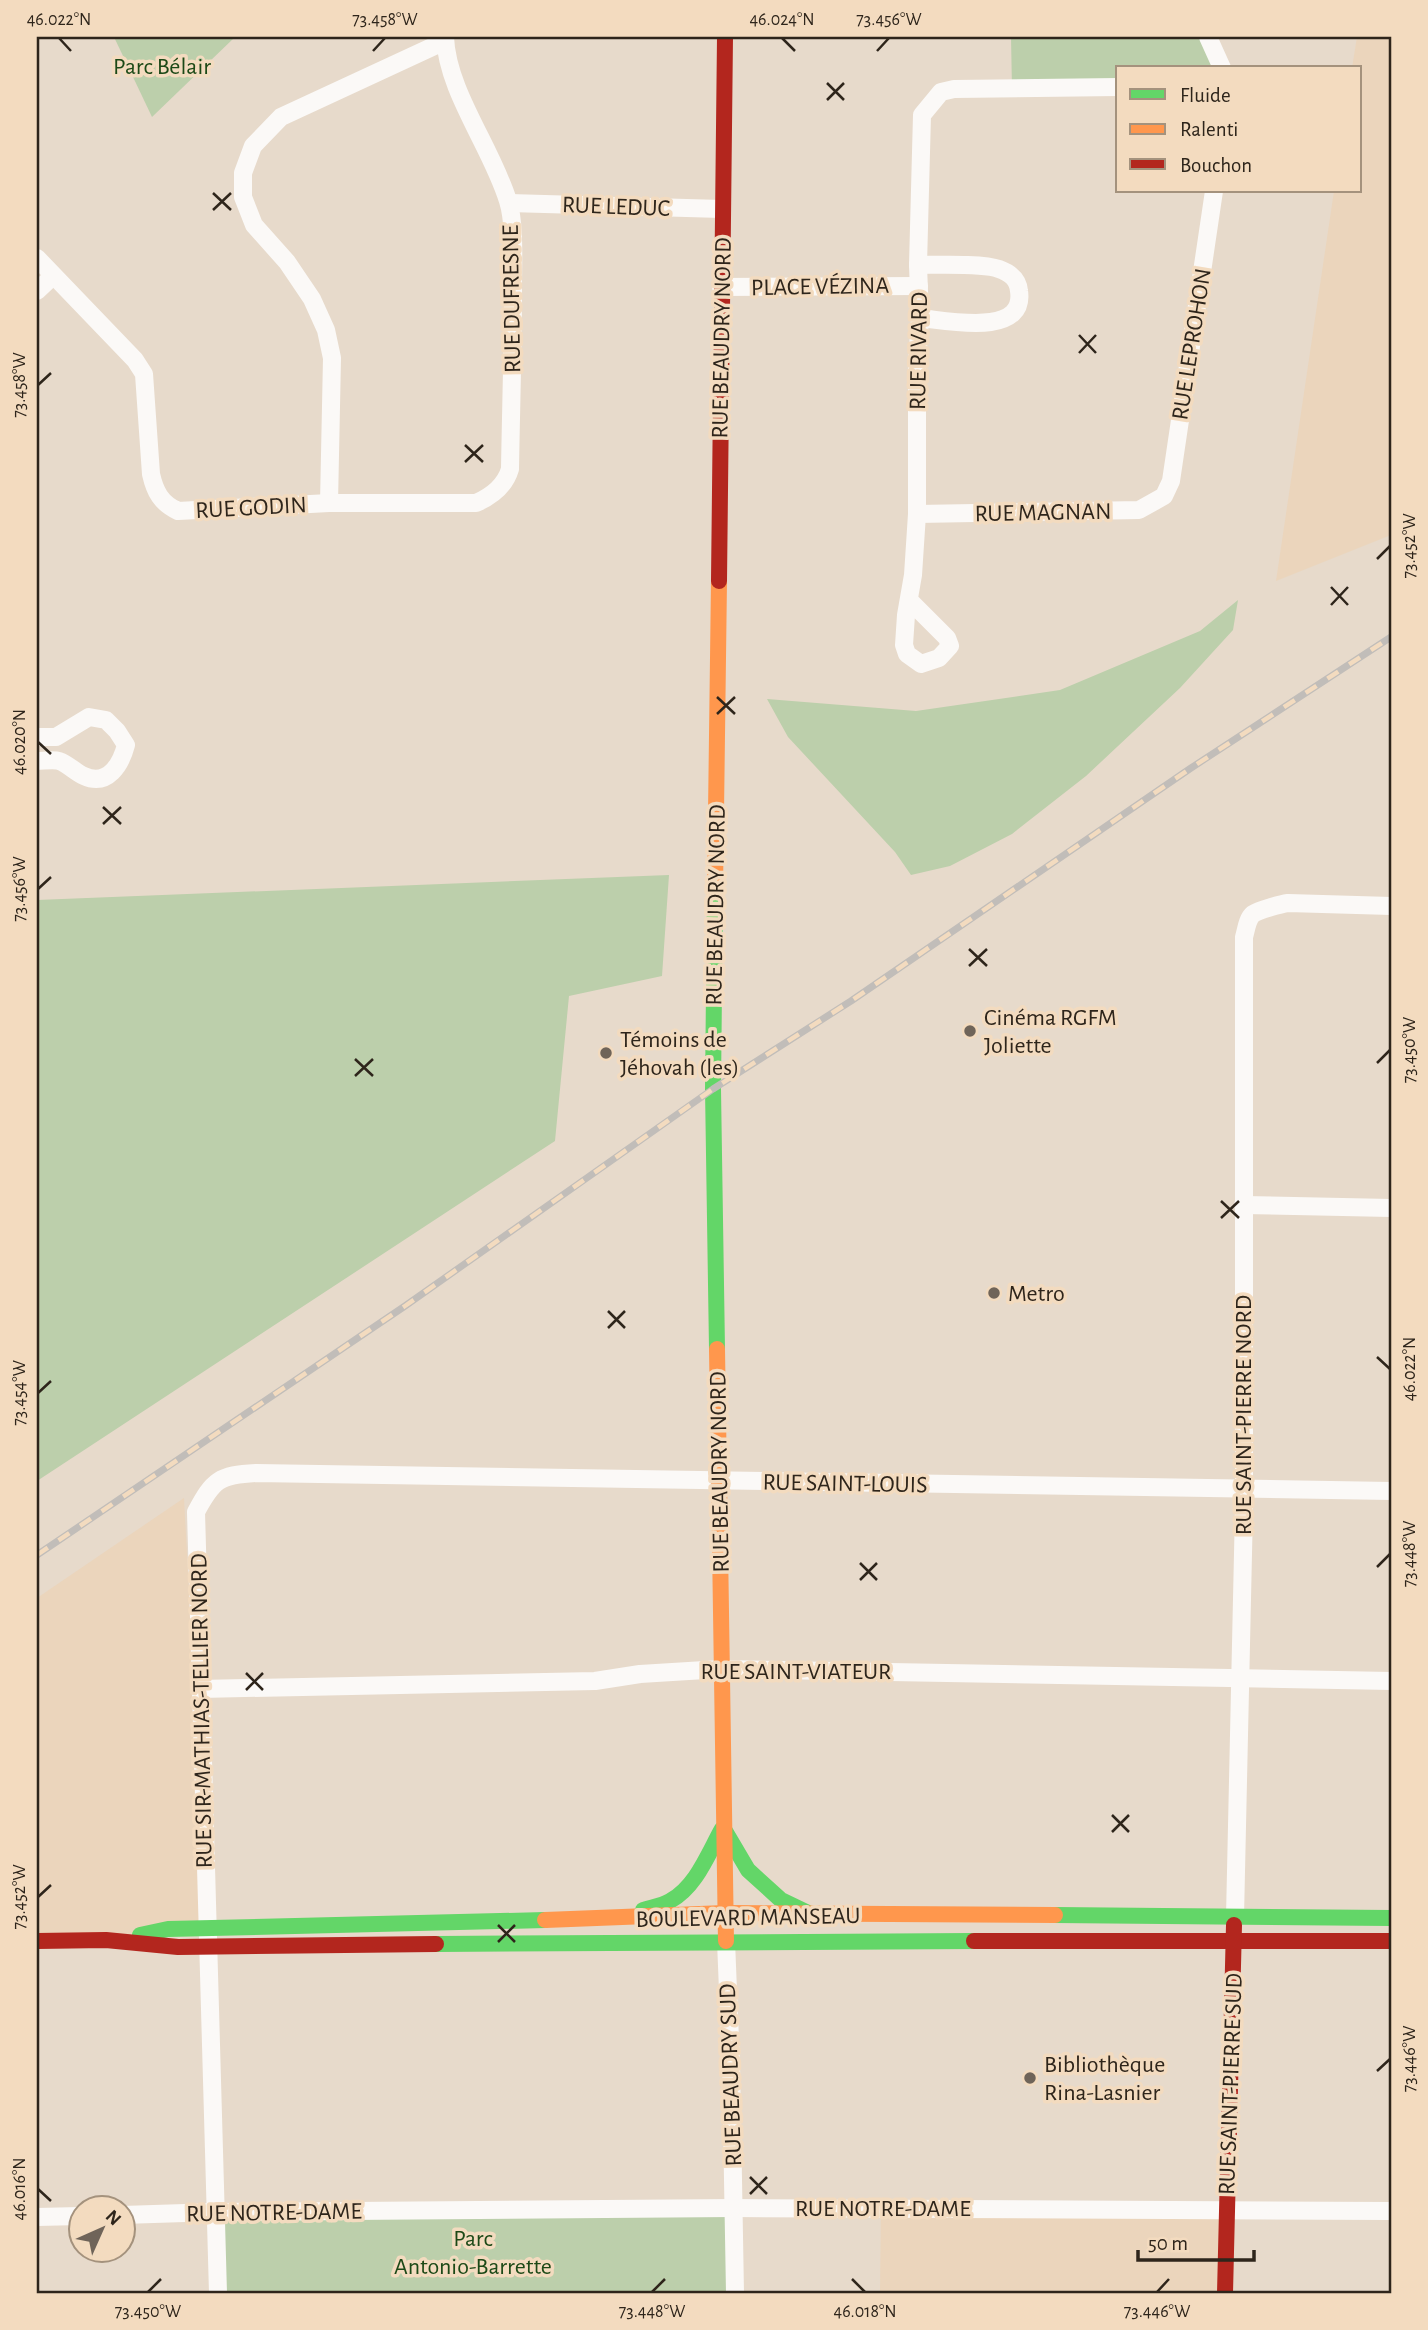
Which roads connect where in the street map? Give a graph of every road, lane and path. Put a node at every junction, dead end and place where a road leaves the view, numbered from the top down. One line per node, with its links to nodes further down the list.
1 (725, 37): 8 (main road, RUE BEAUDRY NORD)
2 (1208, 37): 4 (street)
3 (445, 39): 7 (street, RUE DUFRESNE); 18 (street)
4 (1221, 66)
5 (1116, 87): 10 (street, RUE RIVARD)
6 (1214, 192): 17 (street, RUE LEPROHON)
7 (509, 203): 8 (street, RUE LEDUC); 16 (street, RUE DUFRESNE)
8 (722, 209): 13 (main road, RUE BEAUDRY NORD)
9 (37, 258): 11 (street, RUE GODIN)
10 (918, 265): 12 (street, RUE RIVARD); 15 (street, PLACE VÉZINA)
11 (53, 276): 14 (street); 18 (street, RUE GODIN)
12 (919, 286): 13 (street, PLACE VÉZINA); 15 (street, RUE RIVARD)
13 (721, 287): 27 (main road, RUE BEAUDRY NORD)
14 (37, 291)
15 (920, 318): 19 (street, RUE RIVARD)
16 (499, 487): 18 (street, RUE GODIN)
17 (1164, 496): 19 (street, RUE MAGNAN)
18 (329, 503)
19 (917, 514): 20 (street, RUE RIVARD)
20 (910, 601)
21 (37, 737): 22 (street)
22 (37, 761)
23 (1391, 906): 24 (street, RUE SAINT-PIERRE NORD)
24 (1243, 1205): 25 (street); 28 (street, RUE SAINT-PIERRE NORD)
25 (1391, 1208)
26 (216, 1482): 27 (street, RUE SAINT-LOUIS); 33 (street, RUE SIR-MATHIAS-TELLIER NORD)
27 (719, 1482): 28 (street, RUE SAINT-LOUIS); 30 (main road, RUE BEAUDRY NORD)
28 (1243, 1488): 29 (street, RUE SAINT-LOUIS); 31 (street, RUE SAINT-PIERRE NORD)
29 (1391, 1491)
30 (721, 1669): 31 (street, RUE SAINT-VIATEUR); 33 (street, RUE SAINT-VIATEUR); 34 (main road, RUE BEAUDRY NORD)
31 (1240, 1678): 32 (street, RUE SAINT-VIATEUR); 37 (street, RUE SAINT-PIERRE NORD)
32 (1391, 1681)
33 (200, 1689): 40 (street, RUE SIR-MATHIAS-TELLIER NORD)
34 (723, 1827): 35 (main road, RUE BEAUDRY NORD); 36 (main road); 38 (main road)
35 (725, 1913): 36 (main road, BOULEVARD MANSEAU); 38 (main road, BOULEVARD MANSEAU); 44 (main road, RUE BEAUDRY NORD)
36 (813, 1915): 37 (main road, BOULEVARD MANSEAU)
37 (1234, 1917): 39 (main road, BOULEVARD MANSEAU); 42 (main road, RUE SAINT-PIERRE SUD)
38 (620, 1918): 40 (main road, BOULEVARD MANSEAU)
39 (1391, 1918)
40 (206, 1928): 41 (main road, BOULEVARD MANSEAU); 46 (street, RUE SIR-MATHIAS-TELLIER NORD)
41 (106, 1940): 43 (main road, BOULEVARD MANSEAU); 46 (main road, BOULEVARD MANSEAU)
42 (1234, 1940): 44 (main road, BOULEVARD MANSEAU); 45 (main road, BOULEVARD MANSEAU); 48 (main road, RUE SAINT-PIERRE SUD)
43 (37, 1941)
44 (726, 1941): 46 (main road, BOULEVARD MANSEAU); 47 (street, RUE BEAUDRY SUD)
45 (1391, 1941)
46 (208, 1947): 50 (street, RUE SIR-MATHIAS-TELLIER NORD)
47 (734, 2208): 48 (street, RUE NOTRE-DAME); 50 (street, RUE NOTRE-DAME); 55 (street, RUE BEAUDRY SUD)
48 (1226, 2209): 49 (street, RUE NOTRE-DAME); 56 (main road, RUE SAINT-PIERRE SUD)
49 (1391, 2211)
50 (217, 2212): 51 (street, RUE NOTRE-DAME); 54 (street, RUE SIR-MATHIAS-TELLIER NORD)
51 (136, 2215)
52 (66, 2216): 53 (street)
53 (37, 2217)
54 (218, 2293)
55 (735, 2293)
56 (1225, 2293)

